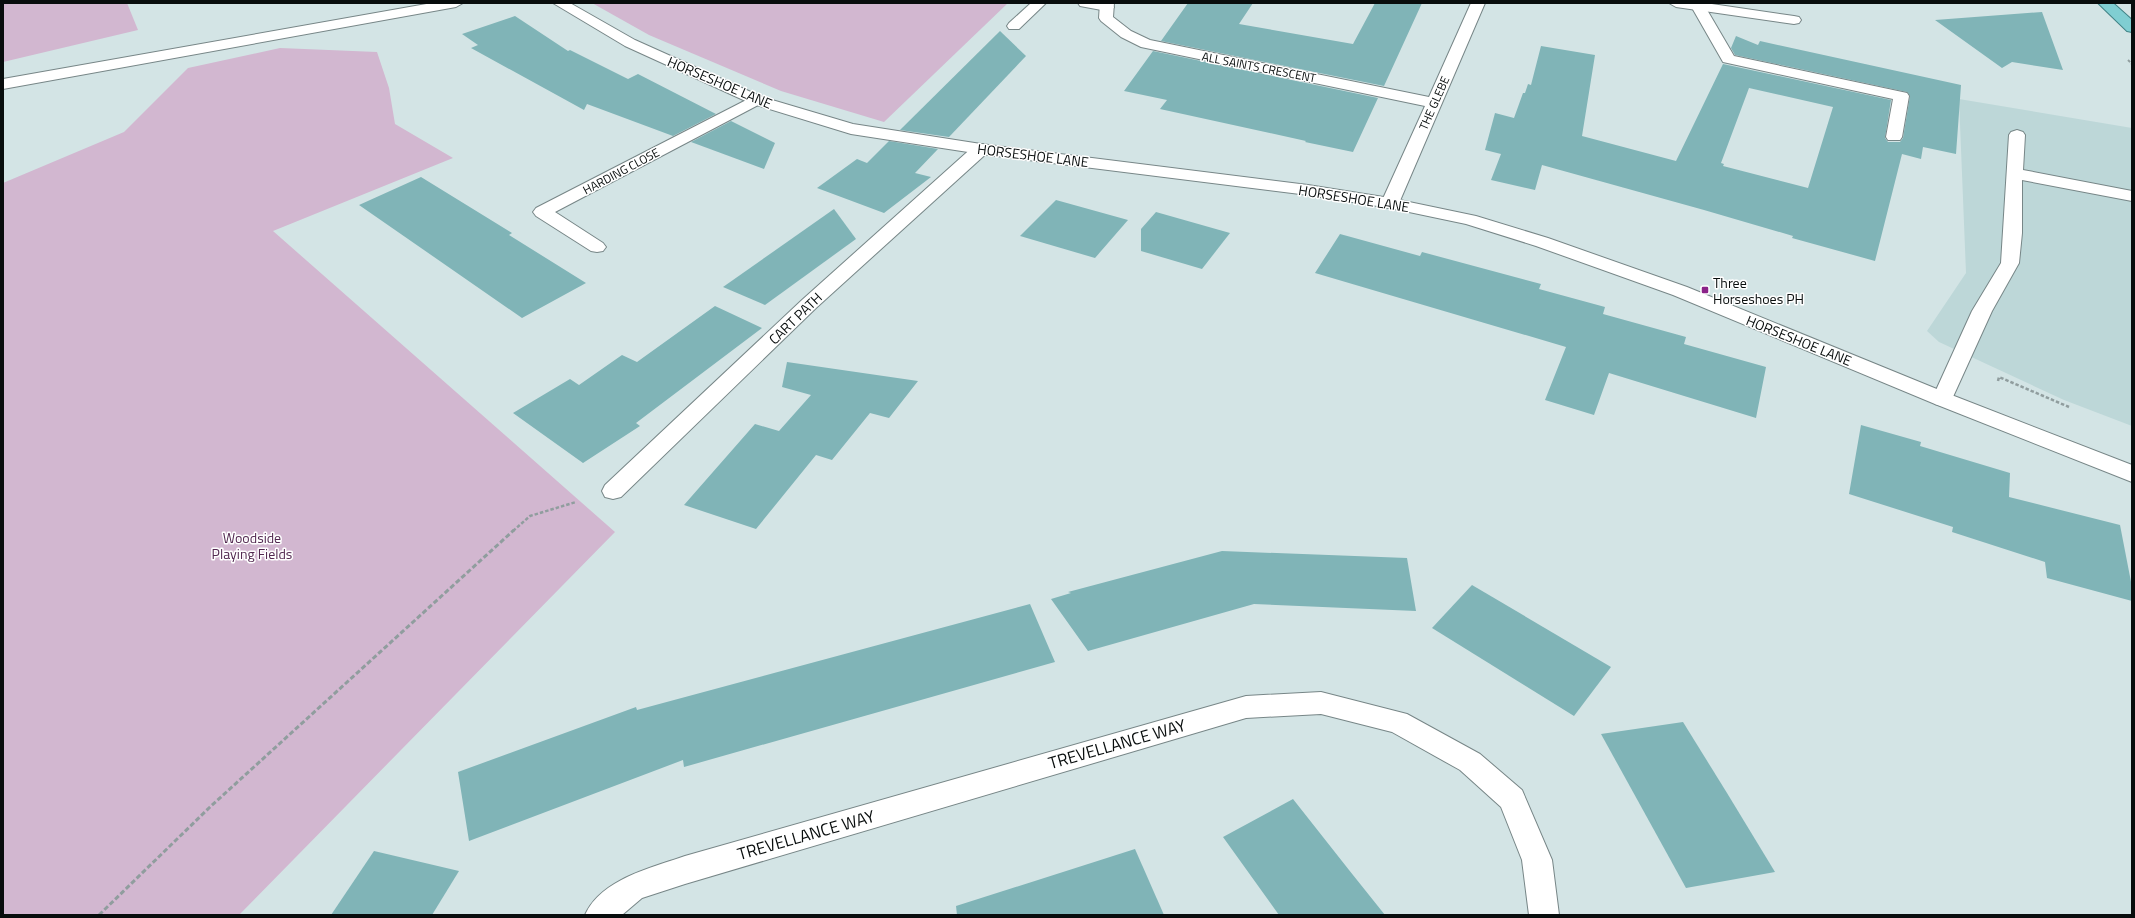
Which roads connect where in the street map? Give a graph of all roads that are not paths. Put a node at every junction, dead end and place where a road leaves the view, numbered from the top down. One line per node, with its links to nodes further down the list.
1 (456, 3): 13 (street)
2 (560, 3): 14 (street, HORSESHOE LANE)
3 (1039, 3): 11 (street)
4 (1085, 3): 8 (street)
5 (1478, 3): 15 (street, THE GLEBE)
6 (1676, 3): 9 (street)
7 (2105, 3): 12 (highway)
8 (1107, 5): 15 (street, ALL SAINTS CRESCENT)
9 (1698, 6): 10 (street); 17 (street)
10 (1794, 20)
11 (1014, 26)
12 (2132, 28)
13 (3, 84)
14 (756, 100): 18 (street, HORSESHOE LANE); 22 (street, HARDING CLOSE)
15 (1434, 102): 21 (street, THE GLEBE)
16 (2017, 136): 19 (street)
17 (1894, 137)
18 (981, 149): 21 (street, HORSESHOE LANE); 25 (street, CART PATH)
19 (2014, 173): 20 (street); 23 (street)
20 (2132, 196)
21 (1390, 203): 23 (street, HORSESHOE LANE)
22 (597, 247)
23 (1942, 399): 24 (street, HORSESHOE LANE)
24 (2132, 474)
25 (613, 491)
26 (600, 915): 27 (street, TREVELLANCE WAY)
27 (1544, 915)

